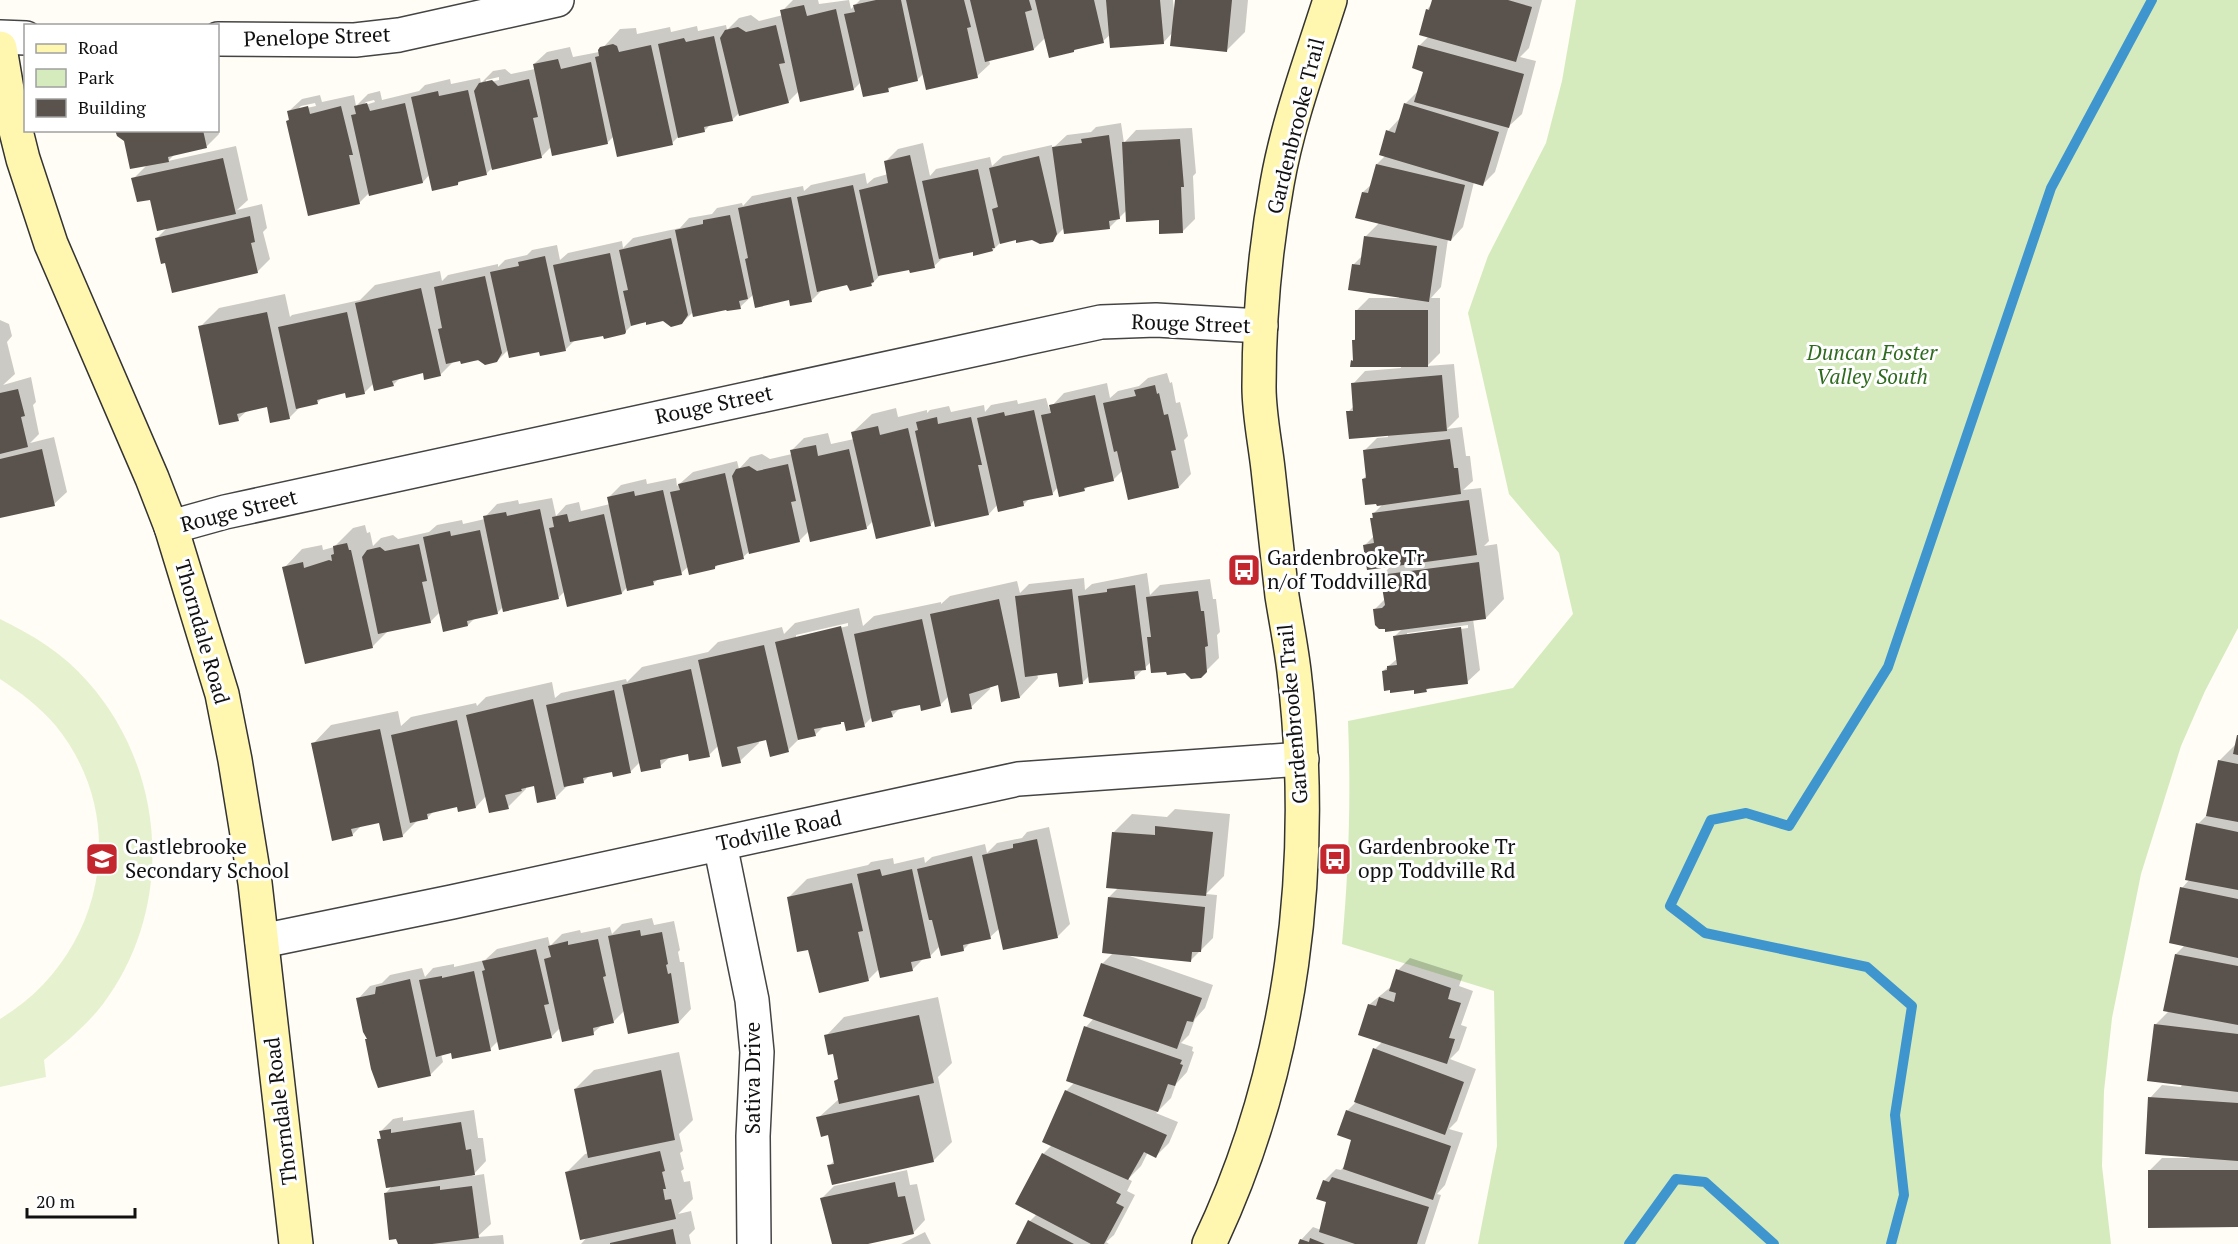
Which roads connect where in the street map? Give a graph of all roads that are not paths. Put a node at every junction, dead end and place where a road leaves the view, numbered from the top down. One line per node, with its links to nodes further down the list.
1 (557, 0): 5 (street, Penelope Street)
2 (1330, 0): 7 (street, Gardenbrooke Trail)
3 (0, 37): 4 (street)
4 (24, 38)
5 (219, 39)
6 (0, 48): 8 (street, Thorndale Road)
7 (1261, 326): 8 (street, Rouge Street); 9 (street, Gardenbrooke Trail)
8 (171, 527): 11 (street, Thorndale Road)
9 (1302, 759): 10 (street, Todville Road); 14 (street, Gardenbrooke Trail)
10 (720, 843): 11 (street, Todville Road); 13 (street, Sativa Drive)
11 (262, 941): 12 (street, Thorndale Road)
12 (296, 1244)
13 (754, 1244)
14 (1209, 1244)

